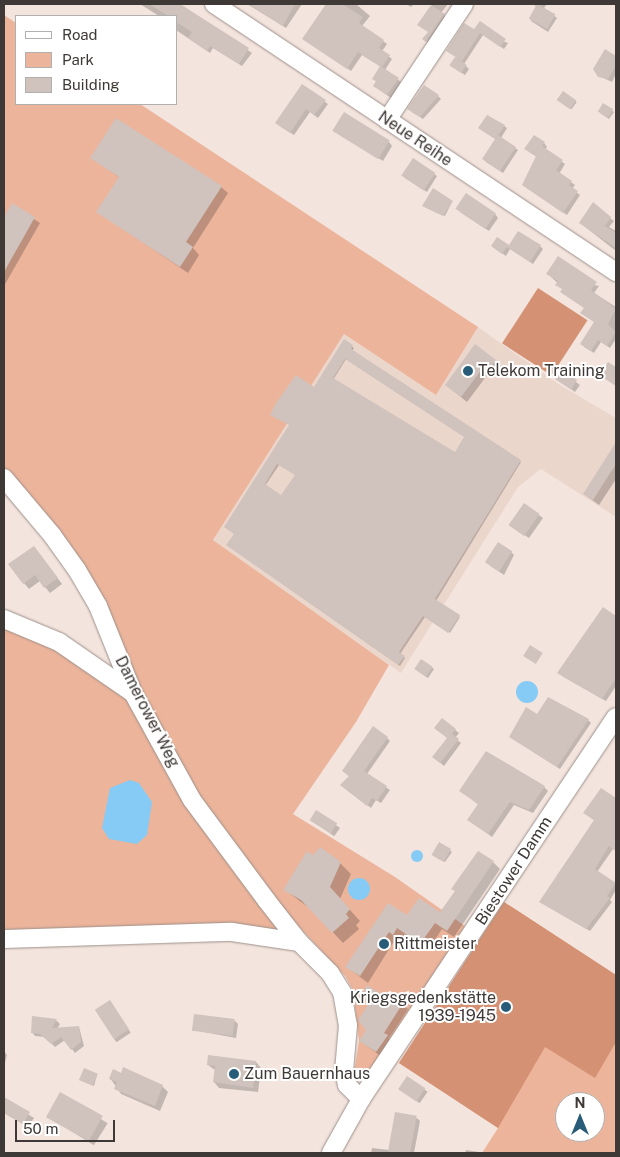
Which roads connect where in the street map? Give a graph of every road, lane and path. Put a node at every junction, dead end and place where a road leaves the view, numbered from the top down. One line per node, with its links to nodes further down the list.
1 (214, 4): 3 (street, Neue Reihe)
2 (464, 4): 3 (street)
3 (387, 120): 4 (street, Neue Reihe)
4 (616, 272)
5 (4, 478): 7 (street, Damerower Weg)
6 (4, 619): 7 (street)
7 (133, 693): 10 (street, Damerower Weg)
8 (616, 717): 11 (street, Biestower Damm)
9 (4, 939): 10 (street)
10 (299, 942): 11 (street, Damerower Weg)
11 (362, 1099): 12 (street, Biestower Damm)
12 (331, 1153)

